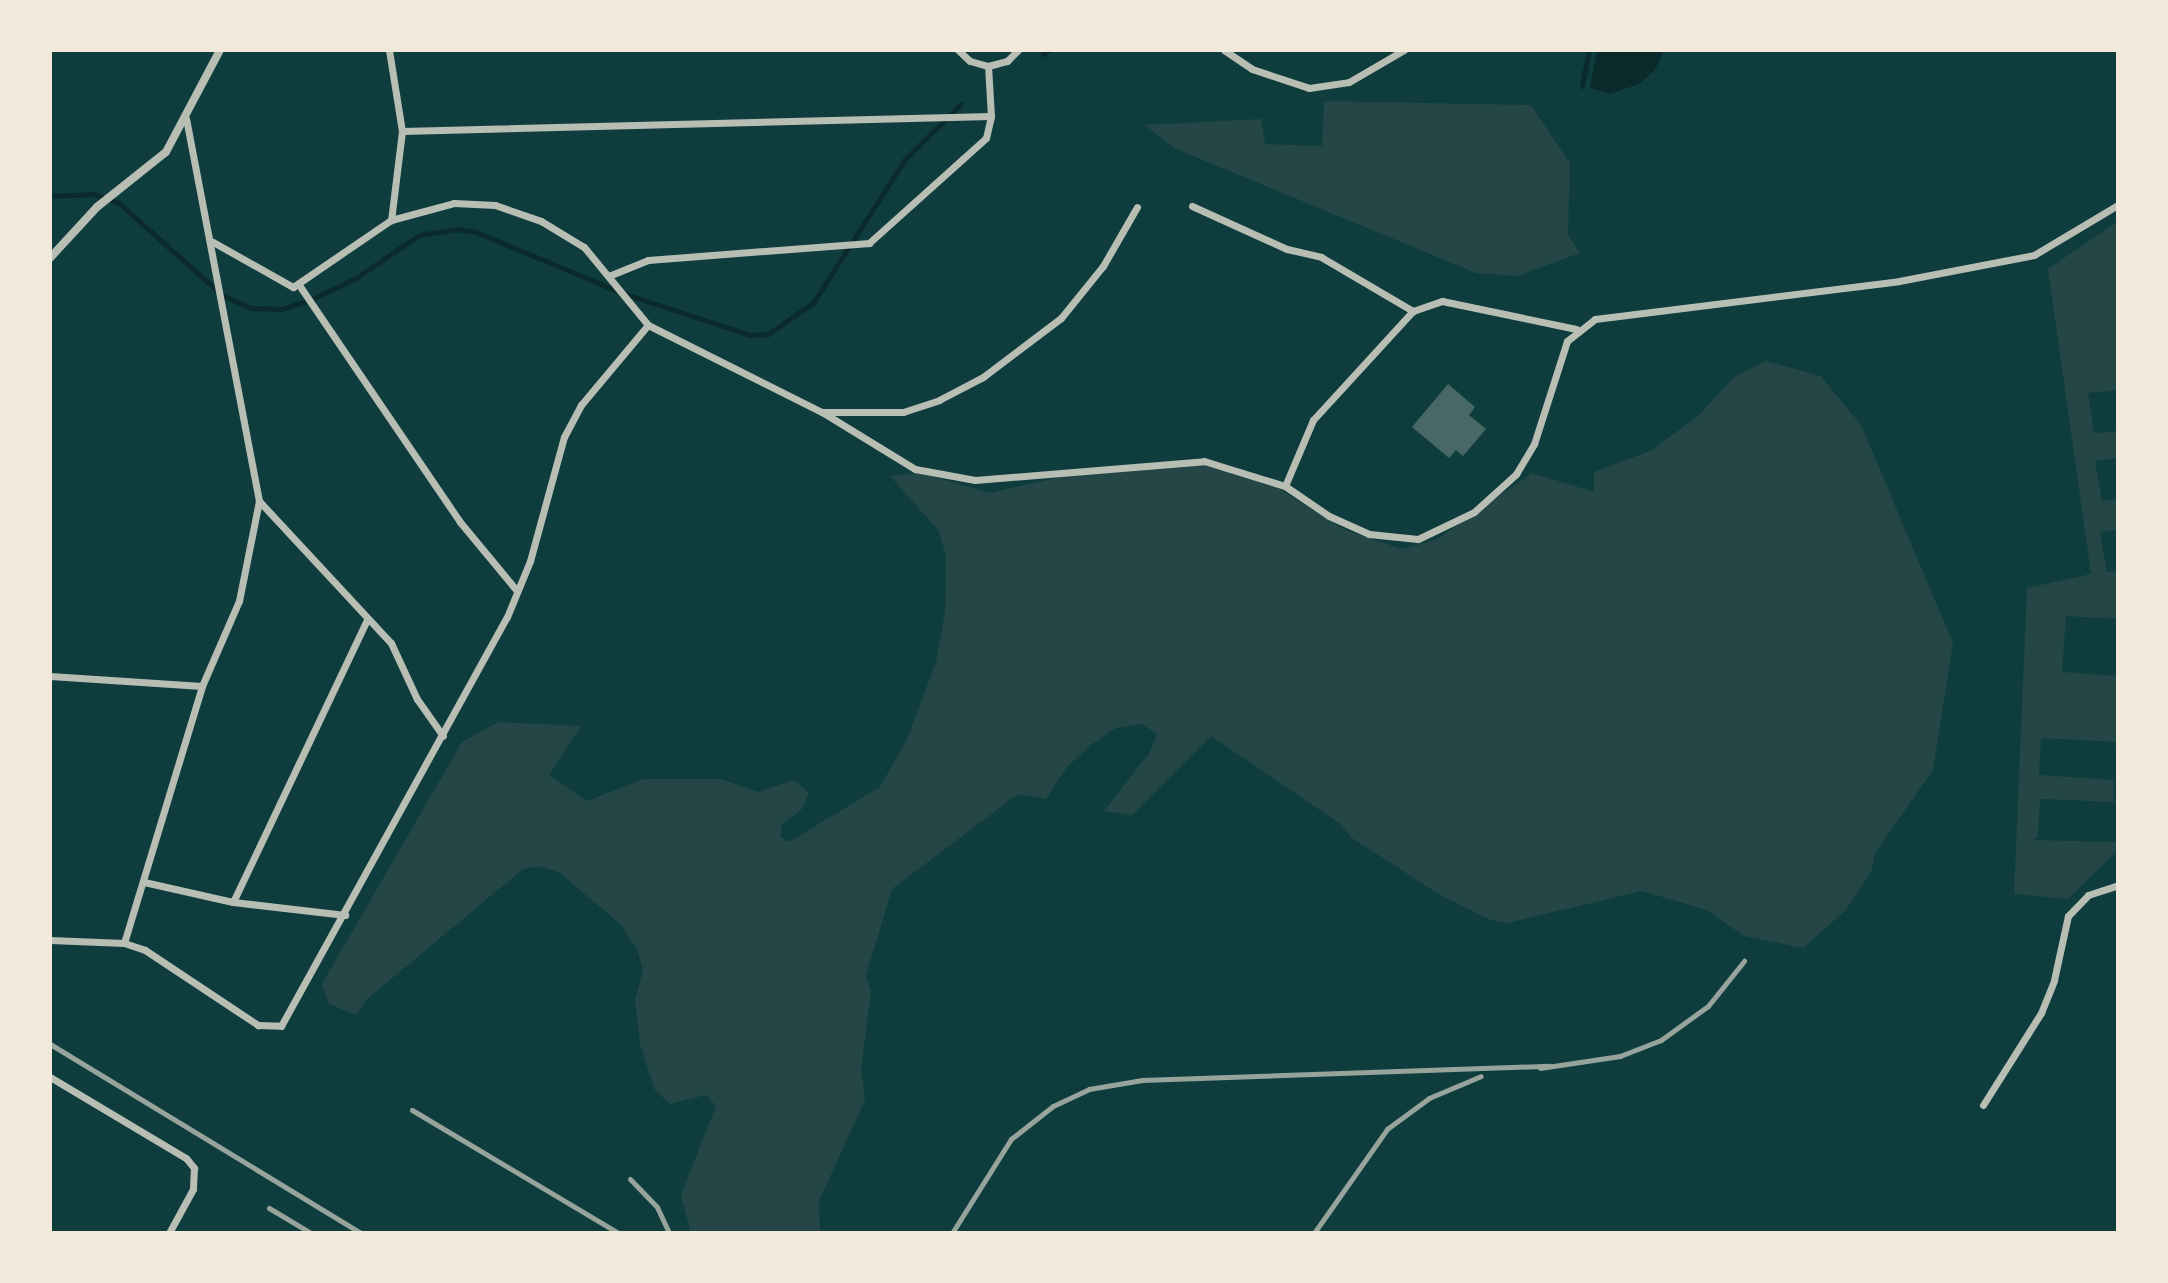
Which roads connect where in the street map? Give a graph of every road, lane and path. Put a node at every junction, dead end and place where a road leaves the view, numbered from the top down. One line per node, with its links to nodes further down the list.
1 (220, 50): 9 (street)
2 (389, 50): 10 (street)
3 (958, 50): 7 (street)
4 (1018, 50): 7 (street)
5 (1224, 50): 6 (street)
6 (1404, 50)
7 (988, 66): 8 (street)
8 (991, 116): 10 (street); 17 (street)
9 (186, 119): 15 (street); 16 (street)
10 (402, 131): 14 (street)
11 (2118, 205): 21 (street)
12 (1192, 206): 19 (street)
13 (1137, 207): 22 (street)
14 (391, 220): 17 (street); 18 (street)
15 (213, 242): 18 (street); 24 (street)
16 (50, 258)
17 (611, 275): 20 (street)
18 (299, 285): 25 (street)
19 (1413, 311): 21 (street); 23 (street)
20 (648, 325): 22 (street); 25 (street)
21 (1576, 329): 23 (street)
22 (822, 412): 23 (street)
23 (1285, 486)
24 (259, 501): 26 (street); 28 (street)
25 (517, 591): 29 (street)
26 (368, 618): 29 (street); 32 (street)
27 (50, 676): 28 (street)
28 (202, 686): 30 (street)
29 (443, 736): 33 (street)
30 (144, 882): 32 (street); 35 (street)
31 (2118, 885): 37 (street)
32 (233, 902): 33 (street)
33 (345, 915): 35 (street)
34 (50, 940): 35 (street)
35 (124, 943)
36 (50, 1077): 38 (street)
37 (1983, 1105)
38 (169, 1233)

